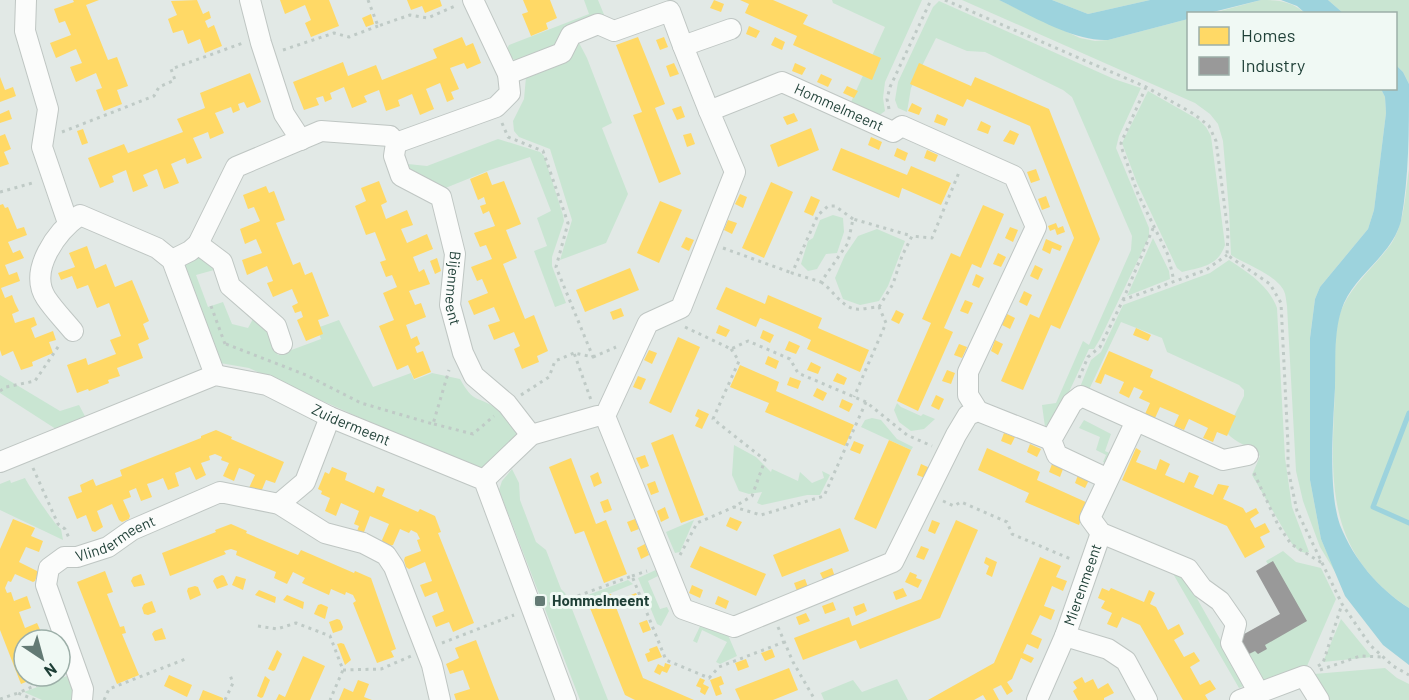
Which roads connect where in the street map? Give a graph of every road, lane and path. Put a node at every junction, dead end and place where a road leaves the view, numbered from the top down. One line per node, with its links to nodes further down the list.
1 (26, 0): 16 (street)
2 (250, 0): 9 (street)
3 (368, 0): 7 (path)
4 (930, 0): 15 (path)
5 (945, 0): 12 (path)
6 (467, 2): 7 (path); 11 (street)
7 (378, 26): 9 (path)
8 (731, 29): 10 (street)
9 (262, 46): 16 (path); 17 (street)
10 (683, 46): 11 (street); 14 (street)
11 (508, 74): 13 (street)
12 (1146, 87): 24 (path); 28 (path)
13 (496, 107): 18 (street); 41 (path)
14 (709, 111): 15 (street, Hommelmeent); 26 (street)
15 (893, 132): 19 (street, Hommelmeent)
16 (44, 138): 20 (street)
17 (301, 140): 18 (street); 27 (street)
18 (396, 143): 40 (street, Bijenmeent)
19 (967, 154): 25 (path); 50 (street, Hommelmeent)
20 (52, 177): 21 (path); 23 (street)
21 (0, 192)
22 (853, 219): 25 (path); 30 (path); 32 (path)
23 (68, 223): 29 (street); 36 (street)
24 (1154, 226): 31 (path); 33 (path)
25 (912, 236): 34 (path)
26 (706, 242): 30 (path); 35 (street)
27 (198, 244): 29 (street); 38 (street)
28 (1227, 255): 31 (path); 68 (path)
29 (172, 260): 43 (street)
30 (792, 273): 32 (path)
31 (1174, 281): 33 (path)
32 (821, 282): 34 (path)
33 (1123, 300): 46 (path)
34 (879, 307): 47 (path)
35 (660, 316): 39 (path); 51 (street)
36 (73, 331): 45 (path)
37 (226, 344): 42 (path)
38 (282, 344): 42 (path)
39 (731, 349): 47 (path); 65 (path)
40 (464, 353): 49 (street, Bijenmeent); 54 (path)
41 (574, 353): 49 (path); 51 (path)
42 (277, 363): 44 (path); 54 (path)
43 (215, 375): 44 (street, Zuidermeent); 59 (street)
44 (267, 385): 52 (street, Zuidermeent)
45 (0, 391)
46 (1081, 396): 53 (street); 56 (street)
47 (854, 398): 48 (path)
48 (866, 402): 57 (path); 65 (path)
49 (507, 404): 54 (path); 55 (street, Bijenmeent)
50 (978, 411): 56 (street); 57 (street)
51 (601, 416): 55 (street); 70 (street)
52 (330, 417): 62 (street, Zuidermeent); 64 (street)
53 (1136, 421): 58 (street); 61 (street, Mierenmeent)
54 (433, 424)
55 (531, 435): 62 (street)
56 (1051, 440): 61 (street)
57 (947, 452): 63 (street)
58 (1248, 455): 68 (path)
59 (0, 462)
60 (32, 466): 67 (path)
61 (1108, 479): 66 (street, Mierenmeent)
62 (484, 480): 72 (street)
63 (928, 494): 69 (path); 73 (street)
64 (279, 504): 67 (street, Vlindermeent); 77 (street, Vlindermeent)
65 (734, 507): 70 (path)
66 (1101, 533): 69 (street, Mierenmeent); 86 (street, Mierenmeent)
67 (77, 557): 89 (street, Vlindermeent)
68 (1324, 564): 71 (path)
69 (1089, 567): 75 (street, Mierenmeent)
70 (670, 576): 73 (street)
71 (1342, 604): 78 (path); 83 (path)
72 (533, 607): 76 (path); 77 (path); 94 (street)
73 (772, 611): 76 (path)
74 (258, 626): 80 (path)
75 (1065, 636): 96 (street, Mierenmeent); 97 (street, Mierenmeent)
76 (784, 642): 95 (path)
77 (426, 650): 80 (path); 93 (street, Vlindermeent)
78 (1382, 657): 82 (path); 83 (path)
79 (188, 658): 90 (path)
80 (344, 670): 92 (path)
81 (230, 675): 91 (path)
82 (1409, 675)
83 (1304, 676): 86 (street); 99 (street)
84 (29, 688): 85 (path)
85 (18, 693): 87 (path); 88 (path)
86 (1259, 693): 98 (street)
87 (0, 699)
88 (35, 700)
89 (82, 700)
90 (104, 700)
91 (225, 700)
92 (330, 700)
93 (440, 700)
94 (566, 700)
95 (815, 700)
96 (1037, 700)
97 (1147, 700)
98 (1240, 700)
99 (1319, 700)

